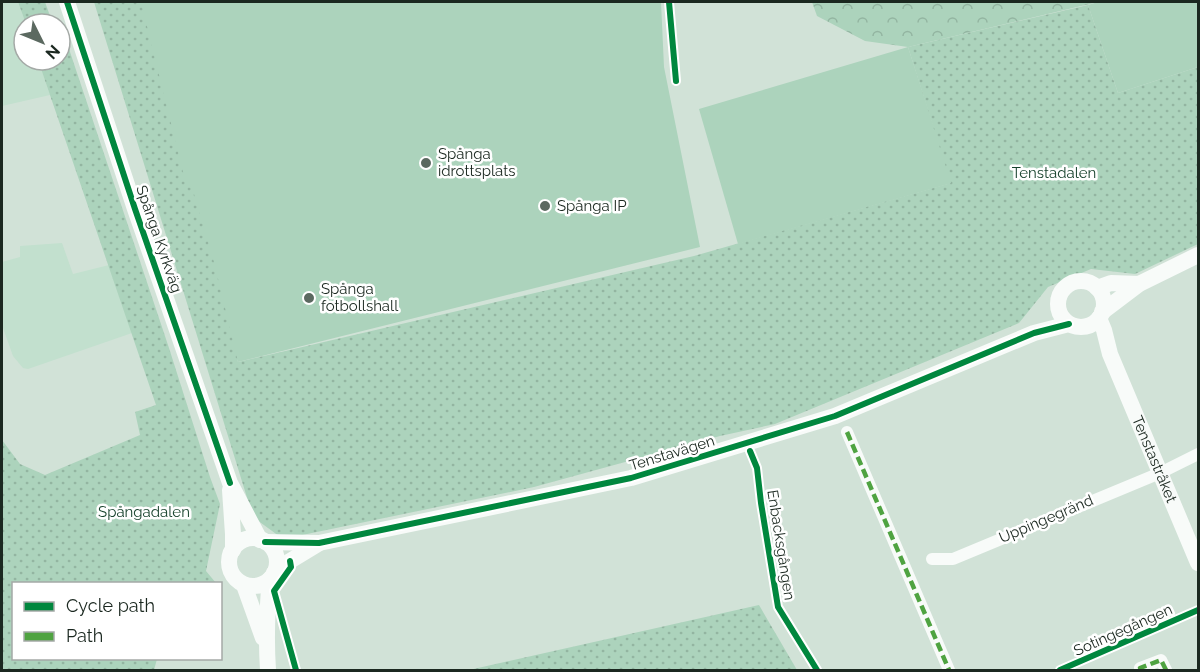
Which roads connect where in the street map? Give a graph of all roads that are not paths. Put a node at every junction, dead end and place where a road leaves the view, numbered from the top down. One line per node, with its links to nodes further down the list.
1 (67, 2): 13 (street, Spånga Kyrkväg)
2 (1198, 255): 3 (street)
3 (1139, 284): 4 (street); 6 (street)
4 (1097, 288): 5 (street); 6 (street)
5 (1058, 304): 7 (street); 8 (street, Tenstavägen)
6 (1100, 315): 7 (street); 9 (street, Tenstastråket)
7 (1076, 325): 8 (street, Tenstavägen); 9 (street, Tenstastråket)
8 (1034, 333): 15 (street, Tenstavägen)
9 (1110, 354): 12 (street, Tenstastråket)
10 (847, 432): 23 (street)
11 (1198, 454): 12 (street, Uppingegränd)
12 (1160, 473): 17 (street, Uppingegränd); 18 (street, Tenstastråket)
13 (230, 483): 14 (street, Spånga Kyrkväg); 16 (street, Spånga Kyrkväg)
14 (263, 541): 15 (street, Tenstavägen); 16 (street); 19 (street)
15 (319, 543): 19 (street, Tenstavägen)
16 (233, 550): 20 (street)
17 (932, 559)
18 (1198, 563)
19 (272, 576): 20 (street); 21 (street)
20 (244, 585): 21 (street)
21 (267, 648): 22 (street)
22 (268, 670)
23 (949, 670)
24 (1141, 670): 25 (street)
25 (1166, 670)

